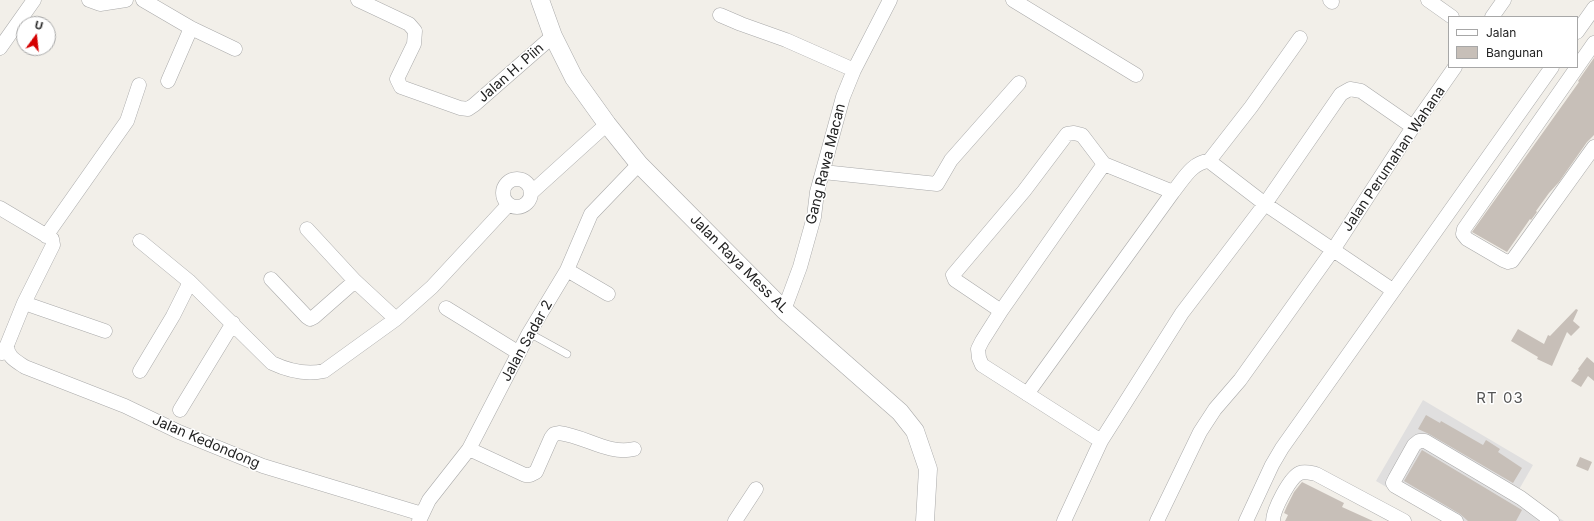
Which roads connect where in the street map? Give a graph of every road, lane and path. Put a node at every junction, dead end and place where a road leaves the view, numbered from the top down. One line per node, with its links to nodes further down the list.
1 (34, 0): 20 (street)
2 (89, 0): 3 (street)
3 (126, 0)
4 (143, 0): 15 (street)
5 (358, 0): 17 (street, Jalan H. Piin)
6 (540, 0): 17 (street, Jalan Raya Mess AL)
7 (890, 0): 26 (street, Gang Rawa Macan)
8 (1013, 0): 27 (street)
9 (1428, 0): 13 (street)
10 (1504, 0): 14 (street)
11 (1594, 8): 16 (street)
12 (720, 15): 26 (street)
13 (1451, 16)
14 (1493, 16)
15 (191, 28): 21 (street); 28 (street)
16 (1578, 31)
17 (553, 36): 31 (street, Jalan Raya Mess AL)
18 (1300, 38): 34 (street)
19 (1594, 43): 22 (street)
20 (0, 48)
21 (235, 50)
22 (1578, 66)
23 (1454, 68): 32 (street, Jalan Perumahan Wahana)
24 (1551, 68): 51 (street)
25 (1577, 68): 33 (street)
26 (854, 70): 37 (street, Gang Rawa Macan)
27 (1136, 76)
28 (168, 81)
29 (1019, 83): 37 (street)
30 (139, 85): 44 (street)
31 (606, 124): 35 (street, Jalan Raya Mess AL); 38 (street)
32 (1413, 127): 41 (street); 46 (street, Jalan Perumahan Wahana)
33 (1594, 147)
34 (1208, 161): 39 (street); 41 (street)
35 (639, 164): 47 (street, Jalan Sadar 2); 55 (street, Jalan Raya Mess AL)
36 (1104, 164): 39 (street); 56 (street); 56 (street)
37 (823, 172): 55 (street, Gang Rawa Macan)
38 (532, 192): 40 (street); 40 (street)
39 (1173, 192): 65 (street)
40 (508, 204): 57 (street)
41 (1265, 204): 46 (street); 67 (street)
42 (0, 208): 44 (street)
43 (308, 229): 49 (street)
44 (46, 236): 53 (street)
45 (140, 241): 50 (street)
46 (1333, 250): 51 (street); 75 (street, Jalan Perumahan Wahana)
47 (567, 270): 52 (street); 60 (street, Jalan Sadar 2)
48 (271, 279): 49 (street)
49 (355, 281): 57 (street)
50 (190, 282): 58 (street); 64 (street)
51 (1392, 292): 76 (street)
52 (608, 294)
53 (24, 303): 59 (street); 61 (street)
54 (446, 308): 62 (street)
55 (784, 310): 73 (street, Jalan Raya Mess AL)
56 (1001, 311): 65 (street)
57 (396, 319): 58 (street)
58 (233, 323): 66 (street)
59 (106, 331)
60 (529, 333): 62 (street, Jalan Sadar 2); 63 (lane)
61 (4, 351): 71 (street, Jalan Kedondong)
62 (519, 353): 68 (street, Jalan Sadar 2)
63 (567, 354)
64 (140, 371)
65 (1027, 394): 67 (street)
66 (180, 410)
67 (1101, 441): 74 (street)
68 (469, 449): 69 (street); 71 (street, Jalan Sadar 2)
69 (634, 449)
70 (756, 489): 72 (street)
71 (420, 517)
72 (735, 521)
73 (925, 521)
74 (1064, 521)
75 (1157, 521)
76 (1246, 521)
77 (1273, 521): 78 (street)
78 (1404, 521)
79 (1456, 521): 80 (street)
80 (1552, 521)

